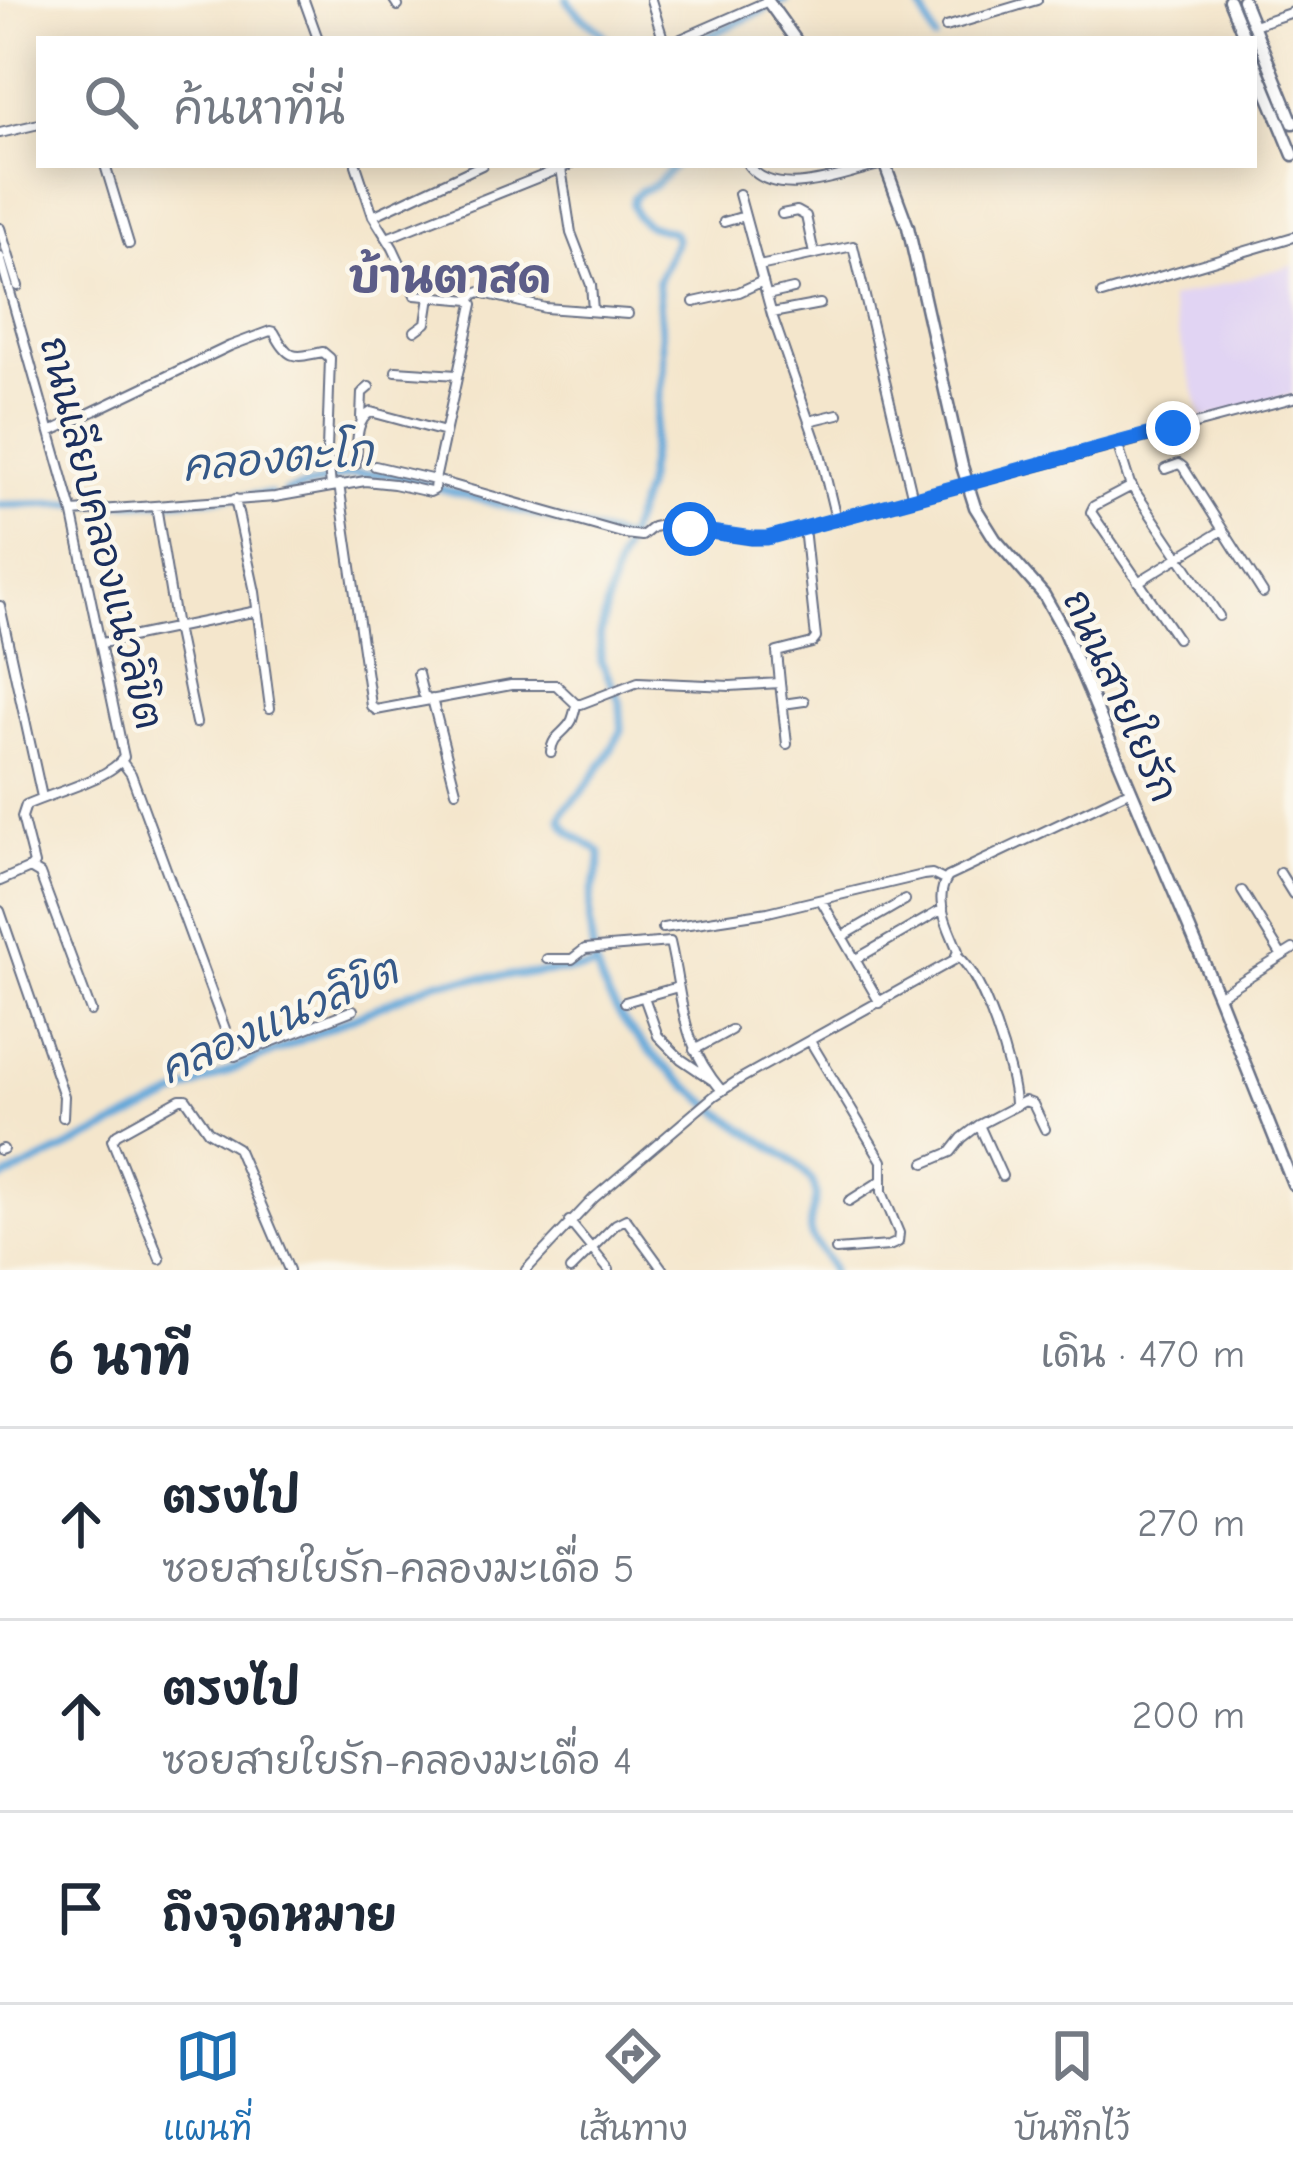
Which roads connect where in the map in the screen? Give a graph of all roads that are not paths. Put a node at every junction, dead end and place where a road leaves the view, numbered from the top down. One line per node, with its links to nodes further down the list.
1 (304, 0): 12 (street)
2 (651, 0): 13 (street)
3 (768, 0): 14 (street); 15 (street)
4 (986, 0): 9 (street)
5 (1034, 0): 9 (street)
6 (1229, 0): 16 (street)
7 (1244, 0): 10 (street)
8 (1293, 12): 10 (street)
9 (990, 14): 11 (street)
10 (1254, 25): 18 (street)
11 (946, 27)
12 (317, 36)
13 (662, 36)
14 (688, 36)
15 (793, 36)
16 (1244, 36)
17 (1257, 68): 21 (street)
18 (1293, 123)
19 (36, 125): 20 (street)
20 (0, 133)
21 (1293, 155)
22 (106, 168): 38 (street)
23 (357, 168): 32 (street)
24 (476, 168): 32 (street)
25 (560, 168): 37 (street)
26 (565, 168): 51 (street)
27 (751, 168): 28 (street)
28 (868, 168)
29 (883, 168): 70 (street, ถนนสายใยรัก)
30 (739, 194): 33 (street)
31 (782, 214): 40 (street)
32 (373, 216): 37 (street)
33 (745, 216): 34 (street); 41 (street)
34 (724, 222)
35 (0, 228): 39 (street)
36 (1293, 237): 45 (street)
37 (387, 238): 47 (street)
38 (129, 244)
39 (2, 254): 43 (street); 62 (street, ถนนเลียบคลองแนวลิขิต)
40 (814, 254): 41 (street); 73 (street)
41 (759, 266): 42 (street)
42 (763, 281): 46 (street); 49 (street)
43 (17, 286)
44 (793, 289): 46 (street)
45 (1102, 294)
46 (767, 295): 52 (street)
47 (430, 297): 48 (street); 54 (street)
48 (470, 300): 51 (street); 56 (street)
49 (694, 302)
50 (820, 304): 52 (street)
51 (592, 310): 53 (street)
52 (772, 313): 61 (street)
53 (628, 314)
54 (415, 331)
55 (396, 371): 56 (street)
56 (457, 375): 63 (street)
57 (370, 387): 60 (street)
58 (1293, 398): 64 (street)
59 (838, 414): 61 (street)
60 (361, 419): 63 (street); 65 (street)
61 (809, 421): 76 (street)
62 (50, 432): 68 (street); 75 (street, ถนนเลียบคลองแนวลิขิต)
63 (445, 432): 69 (street)
64 (1117, 443): 70 (street); 71 (street)
65 (356, 464)
66 (376, 466): 69 (street)
67 (1165, 469): 78 (street)
68 (332, 482): 69 (street); 72 (street); 91 (street)
69 (435, 484): 77 (street)
70 (968, 484): 73 (street); 100 (street, ถนนสายใยรัก)
71 (1132, 486): 79 (street); 80 (street)
72 (235, 499): 74 (street); 83 (street)
73 (913, 499): 76 (street)
74 (156, 506): 75 (street); 85 (street)
75 (73, 511): 88 (street, ถนนเลียบคลองแนวลิขิต)
76 (836, 519): 77 (street)
77 (804, 528): 90 (street)
78 (1223, 530): 79 (street); 81 (street)
79 (1178, 556): 80 (street); 84 (street)
80 (1138, 582): 87 (street)
81 (1263, 592)
82 (0, 606): 86 (street)
83 (257, 611): 85 (street); 95 (street)
84 (1219, 616)
85 (176, 627): 88 (street); 96 (street)
86 (3, 637): 102 (street)
87 (1178, 638)
88 (103, 644): 99 (street, ถนนเลียบคลองแนวลิขิต)
89 (418, 674): 91 (street)
90 (780, 683): 93 (street); 94 (street)
91 (430, 700): 93 (street); 101 (street)
92 (804, 701): 94 (street)
93 (576, 704): 98 (street)
94 (783, 704): 97 (street)
95 (269, 708)
96 (196, 723)
97 (787, 743)
98 (551, 752)
99 (122, 762): 102 (street, ถนนเลียบคลองแนวลิขิต); 125 (street)
100 (1131, 790): 105 (street); 121 (street, ถนนสายใยรัก)
101 (456, 791)
102 (42, 797): 103 (street)
103 (30, 868): 106 (street); 126 (street)
104 (1280, 873): 108 (street)
105 (944, 880): 109 (street); 111 (street)
106 (0, 881)
107 (1242, 891): 117 (street)
108 (1293, 894)
109 (821, 899): 113 (street); 114 (street)
110 (905, 900): 114 (street)
111 (943, 909): 116 (street); 119 (street)
112 (0, 911): 133 (street)
113 (663, 928)
114 (843, 936): 119 (street)
115 (1293, 949): 117 (street)
116 (958, 956): 124 (street); 132 (street)
117 (1282, 956): 121 (street)
118 (547, 959): 120 (street)
119 (856, 959): 124 (street)
120 (678, 987): 122 (street); 129 (street)
121 (1218, 996): 139 (street, ถนนสายใยรัก)
122 (644, 997): 123 (street); 130 (street)
123 (625, 1002)
124 (880, 1003): 128 (street)
125 (353, 1010)
126 (91, 1011)
127 (730, 1030): 129 (street)
128 (810, 1041): 131 (street); 138 (street)
129 (694, 1050): 130 (street)
130 (713, 1080): 131 (street)
131 (718, 1093): 141 (street)
132 (1015, 1104): 134 (street); 135 (street)
133 (63, 1117)
134 (979, 1126): 136 (street); 137 (street)
135 (1045, 1129)
136 (925, 1162)
137 (1002, 1176)
138 (882, 1180): 140 (street); 143 (street)
139 (1293, 1184)
140 (849, 1201)
141 (569, 1221): 142 (street); 146 (street)
142 (591, 1247): 147 (street); 148 (street); 149 (street)
143 (836, 1250)
144 (160, 1259): 145 (street)
145 (289, 1270)
146 (526, 1270)
147 (570, 1270)
148 (609, 1270)
149 (663, 1270)

